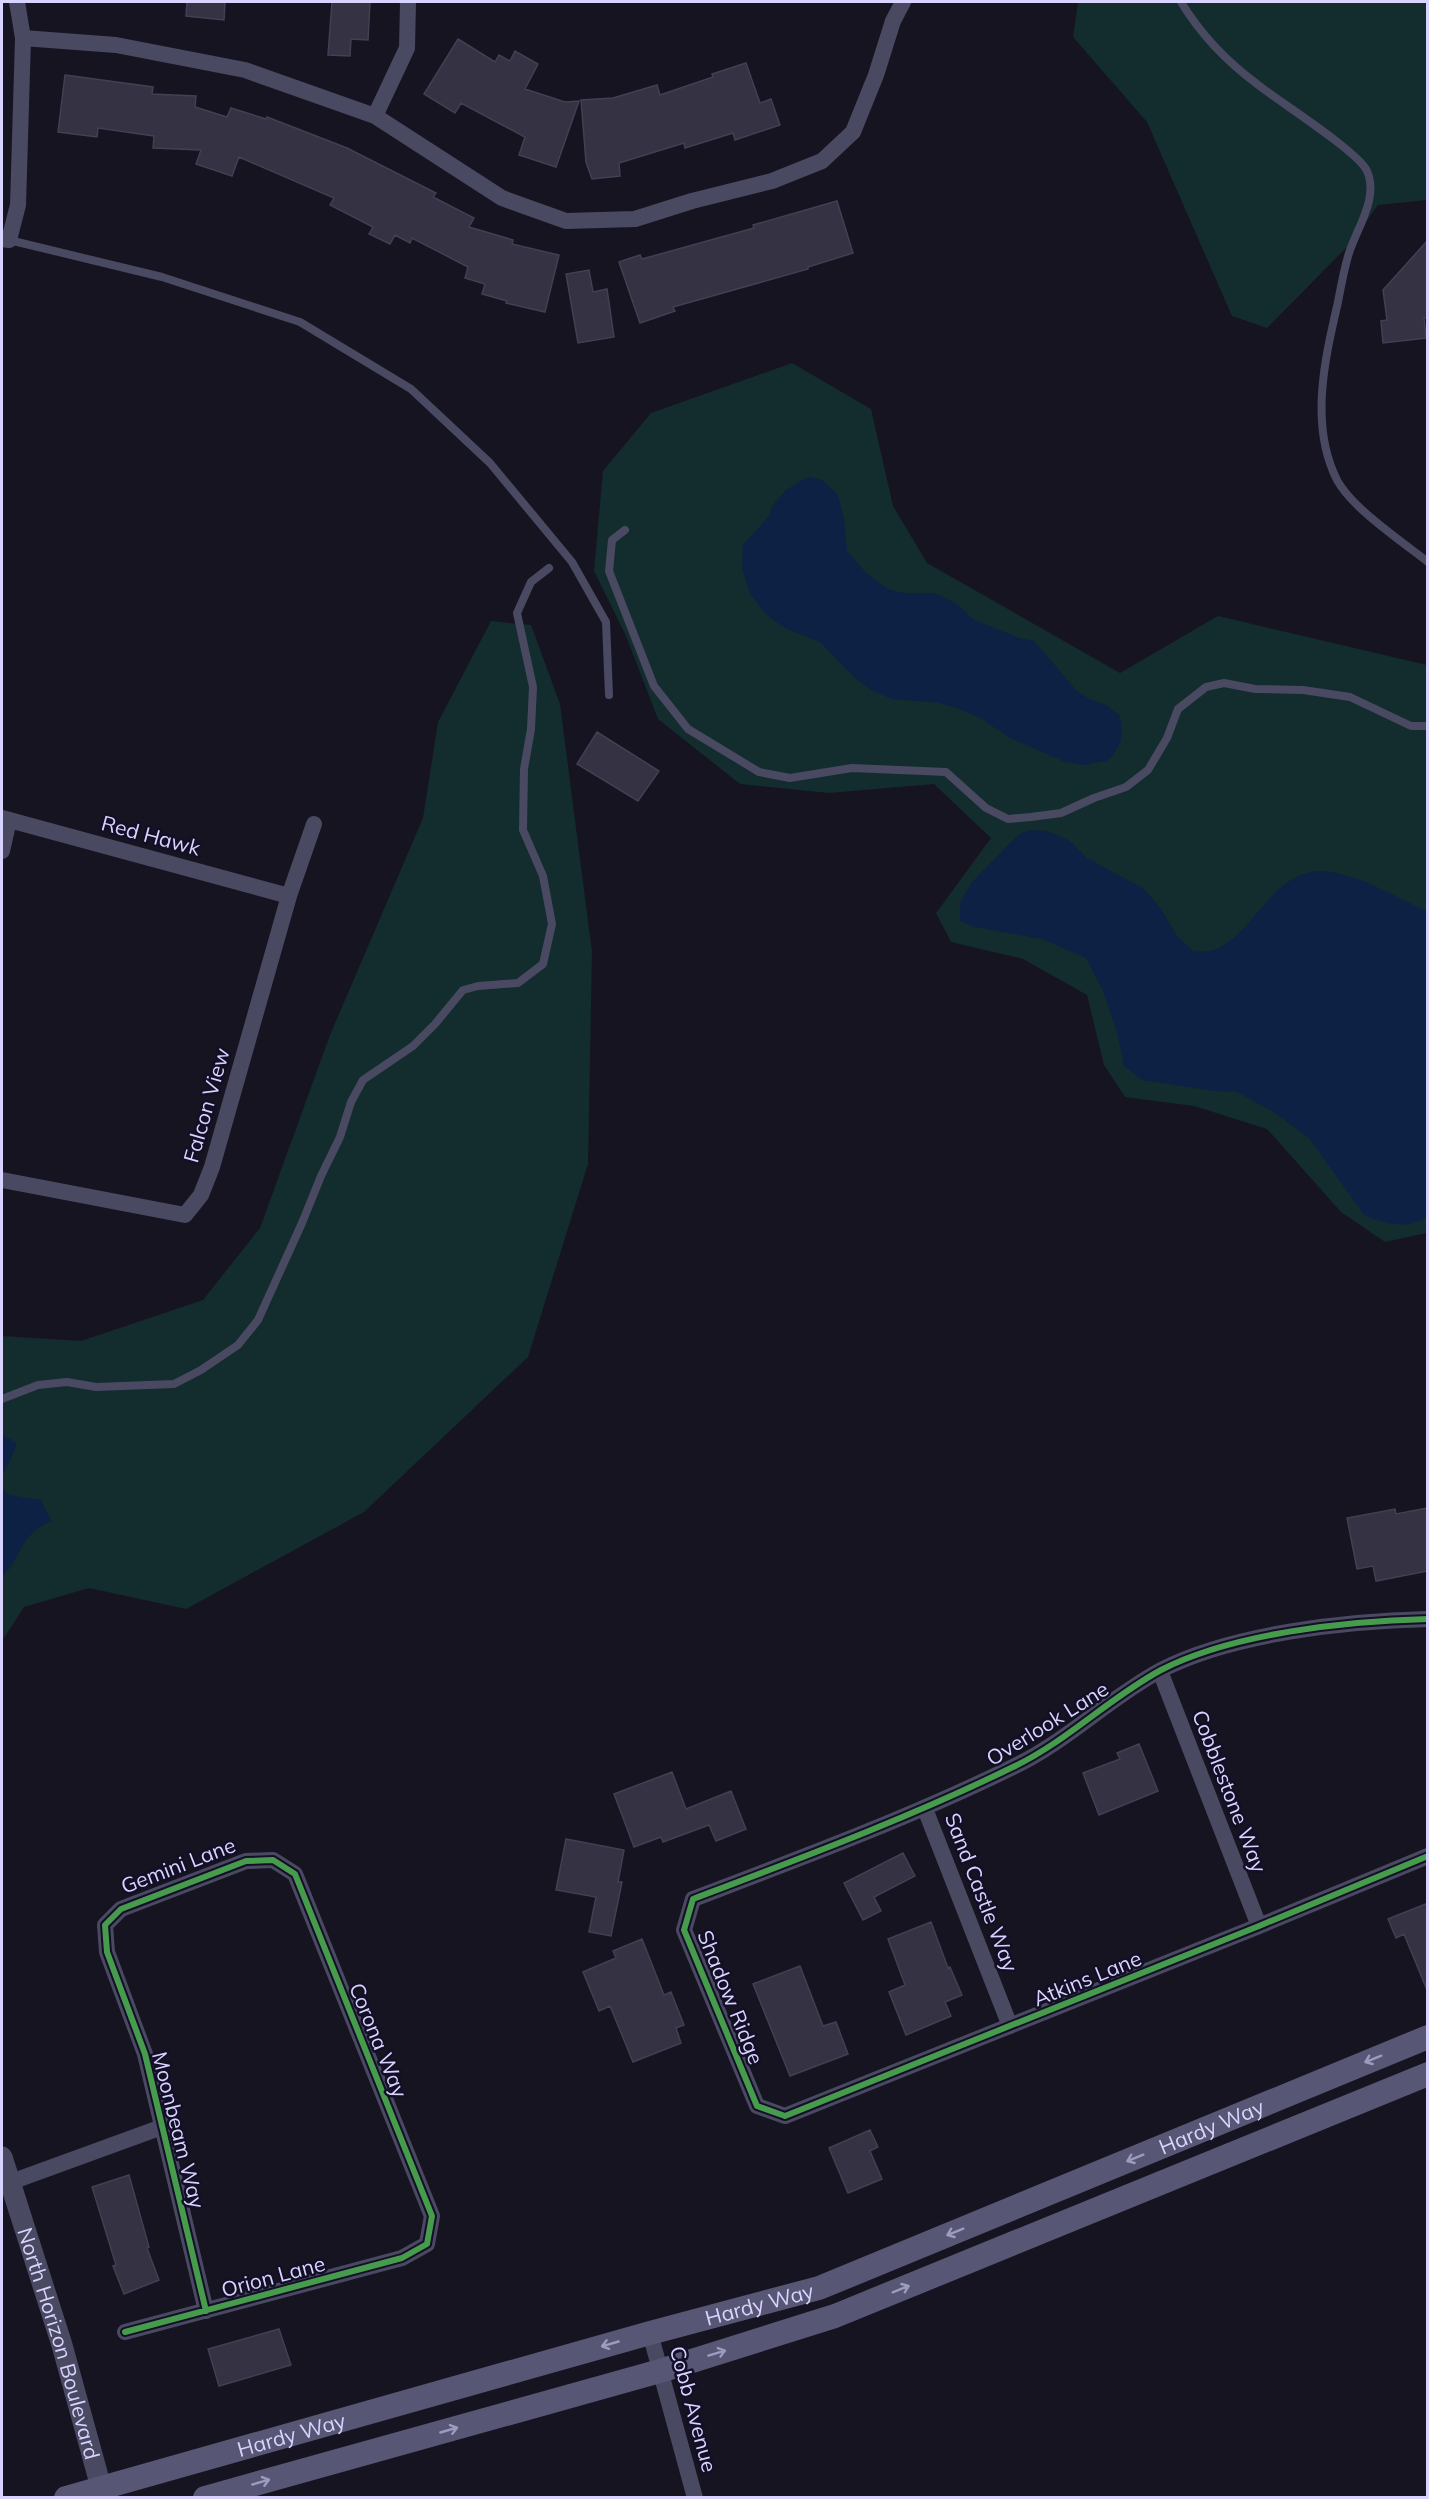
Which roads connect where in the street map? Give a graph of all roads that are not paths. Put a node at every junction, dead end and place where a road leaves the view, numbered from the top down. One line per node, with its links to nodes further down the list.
1 (17, 2): 5 (street)
2 (408, 2): 6 (street)
3 (903, 2): 6 (street)
4 (1180, 2): 9 (lane)
5 (22, 38): 6 (street); 7 (street)
6 (375, 116)
7 (5, 240): 11 (lane)
8 (626, 530): 12 (lane)
9 (1428, 562)
10 (549, 568): 18 (lane)
11 (609, 695)
12 (1428, 726)
13 (5, 819): 15 (street); 16 (street, Red Hawk)
14 (314, 824): 16 (street, Falcon View)
15 (2, 851)
16 (289, 896): 17 (street, Falcon View)
17 (2, 1180)
18 (2, 1400)
19 (1428, 1619): 20 (street, Overlook Lane)
20 (1160, 1671): 21 (street, Overlook Lane); 26 (street, Cobblestone Way)
21 (925, 1809): 24 (street, Overlook Lane); 27 (street, Sand Castle Way)
22 (1428, 1856): 26 (street, Atkins Lane)
23 (273, 1860): 25 (street, Gemini Lane); 34 (street, Corona Way)
24 (693, 1899): 30 (street, Shadow Ridge)
25 (105, 1925): 31 (street, Moonbeam Way)
26 (1259, 1926): 27 (street, Atkins Lane)
27 (1010, 2026): 30 (street, Atkins Lane)
28 (1428, 2037): 37 (main road, Hardy Way, one-way to 37)
29 (1428, 2074): 38 (main road, Hardy Way, one-way to 29)
30 (757, 2106)
31 (162, 2127): 33 (street); 35 (street, Moonbeam Way)
32 (2, 2157): 33 (street, North Horizon Boulevard)
33 (11, 2182): 39 (street, North Horizon Boulevard)
34 (427, 2244): 35 (street, Orion Lane)
35 (206, 2311): 36 (street, Orion Lane)
36 (124, 2332)
37 (650, 2333): 38 (street, Cobb Avenue); 39 (main road, Hardy Way, one-way to 39)
38 (660, 2371): 41 (main road, Hardy Way, one-way to 38); 42 (street, Cobb Avenue)
39 (102, 2493): 40 (main road, Hardy Way)
40 (66, 2498)
41 (205, 2498)
42 (695, 2498)

